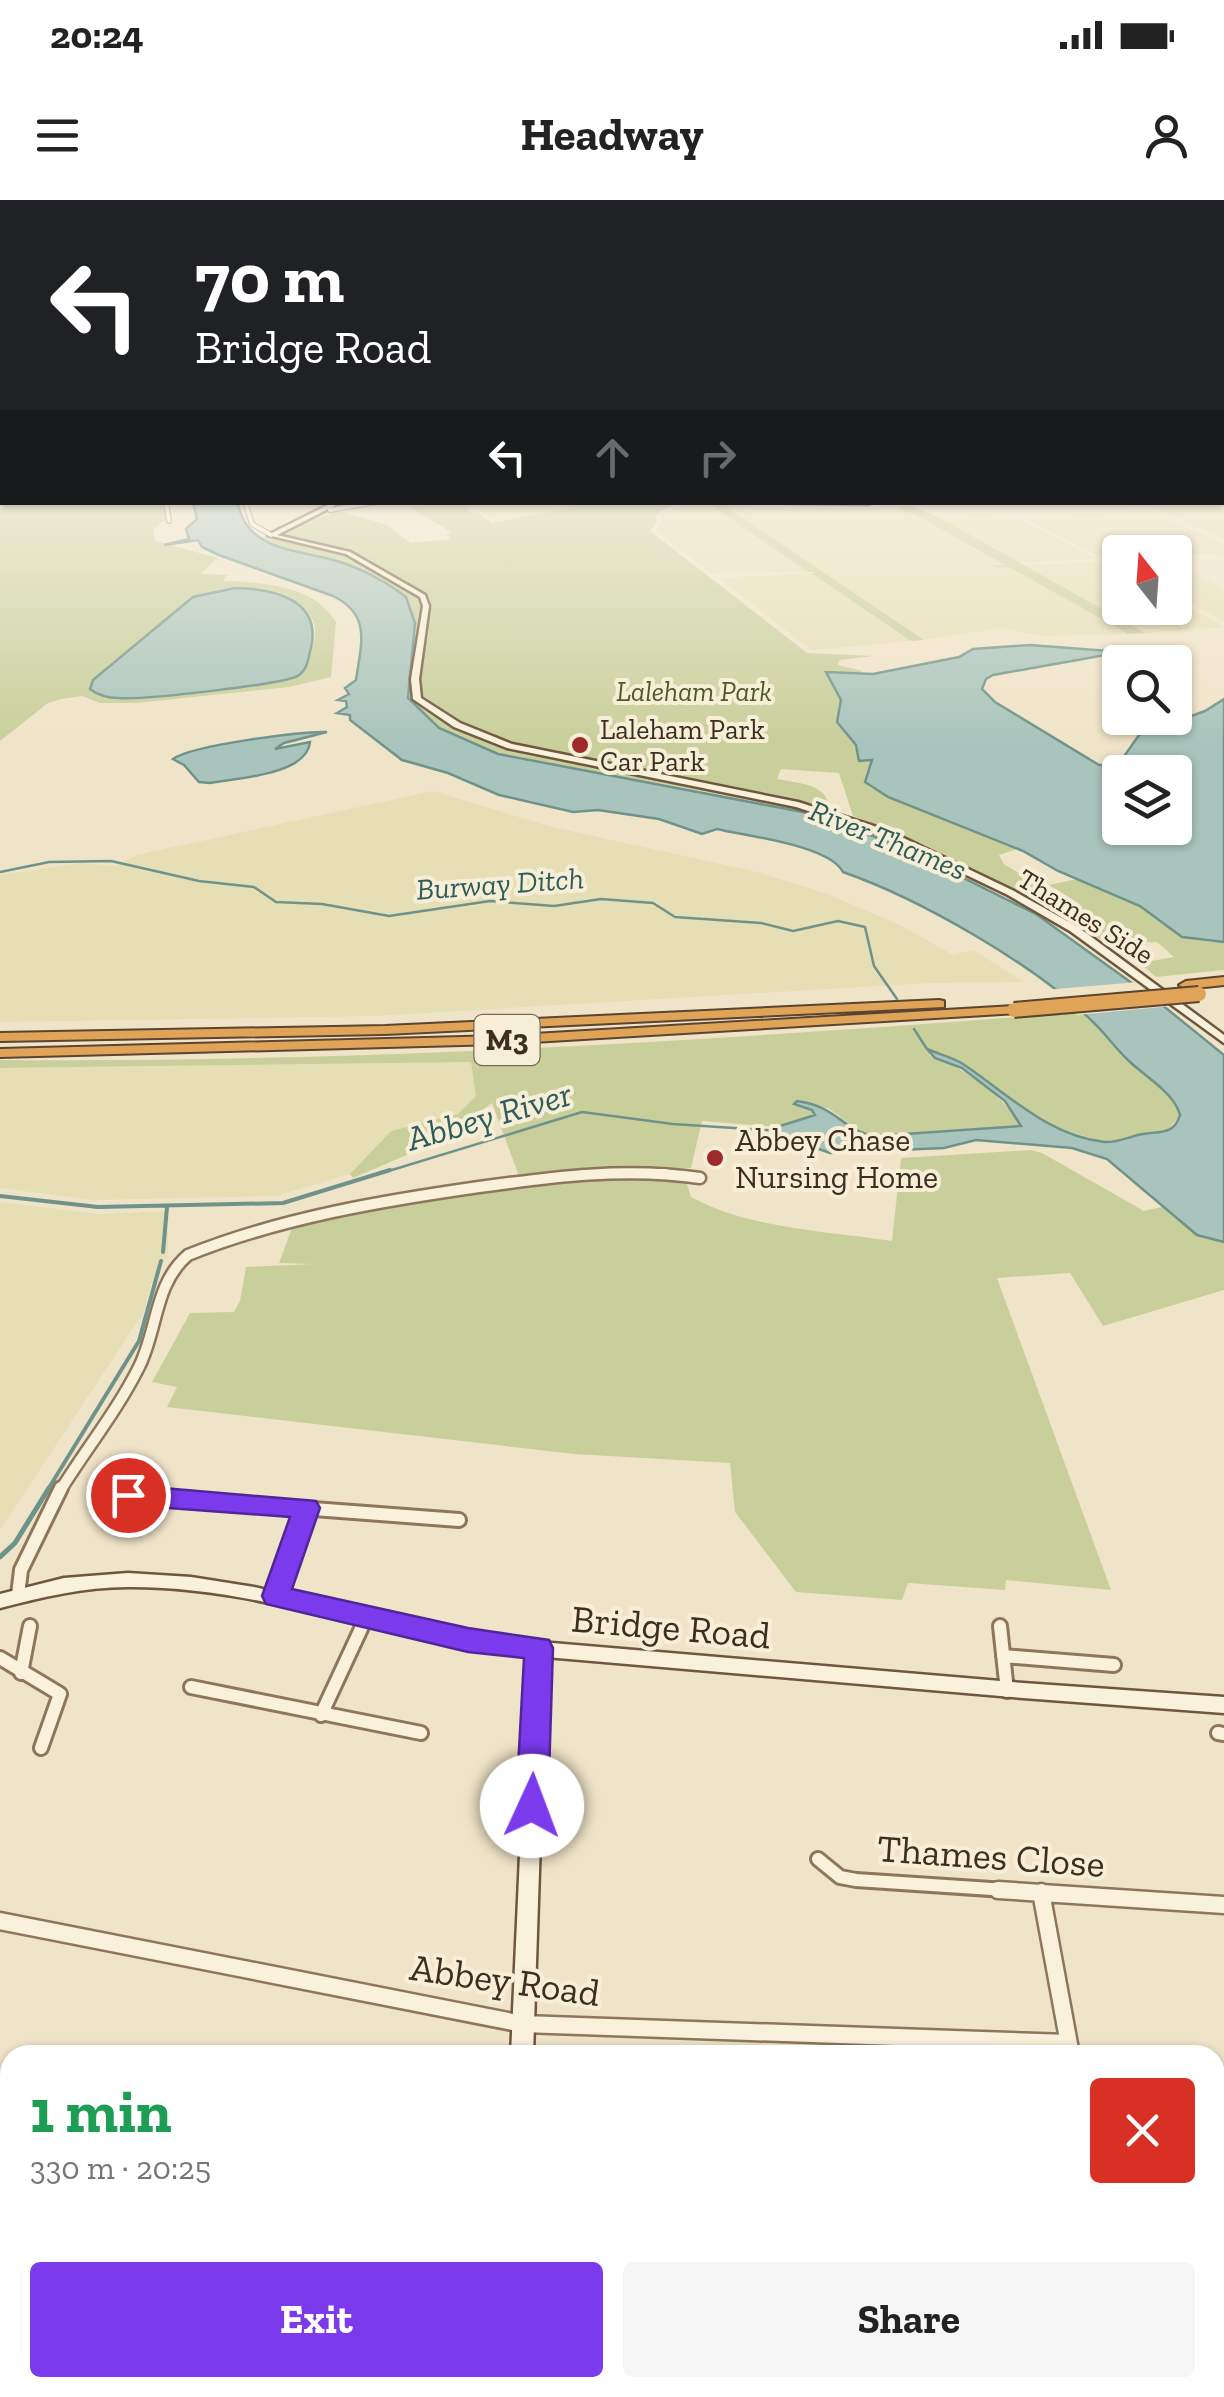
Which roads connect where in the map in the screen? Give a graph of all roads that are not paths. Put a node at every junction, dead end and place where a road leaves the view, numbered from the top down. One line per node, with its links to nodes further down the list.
1 (282, 538): 6 (street, Thames Side)
2 (1224, 981): 4 (highway, M3)
3 (1224, 992): 4 (highway, M3, bridge)
4 (1008, 1005): 5 (highway, M3); 7 (highway, M3)
5 (0, 1038)
6 (1224, 1040)
7 (0, 1053)
8 (700, 1178): 12 (street)
9 (128, 1494): 10 (street)
10 (306, 1508): 11 (street); 13 (street)
11 (459, 1520)
12 (18, 1596): 13 (street, Bridge Road); 14 (street, Bridge Road)
13 (276, 1596): 15 (street, Bridge Road)
14 (0, 1601)
15 (366, 1618): 18 (street, Bridge Road); 26 (street)
16 (30, 1626): 22 (street)
17 (1000, 1626): 19 (street)
18 (538, 1648): 24 (street, Bridge Road); 35 (street)
19 (1003, 1656): 21 (street); 24 (street)
20 (2, 1665): 22 (street)
21 (1114, 1665)
22 (21, 1672): 28 (street)
23 (191, 1687): 26 (street)
24 (1007, 1691): 25 (street, Bridge Road)
25 (1224, 1705)
26 (321, 1715): 27 (street)
27 (420, 1732)
28 (41, 1748)
29 (818, 1859): 31 (street, Thames Close)
30 (1162, 1885): 32 (street)
31 (1041, 1892): 32 (street, Thames Close); 38 (street)
32 (1166, 1902): 33 (street, Thames Close)
33 (1224, 1905)
34 (0, 1921): 35 (street, Abbey Road)
35 (523, 2024): 36 (street); 37 (street, Abbey Road)
36 (522, 2045)
37 (982, 2045)
38 (1069, 2045)

